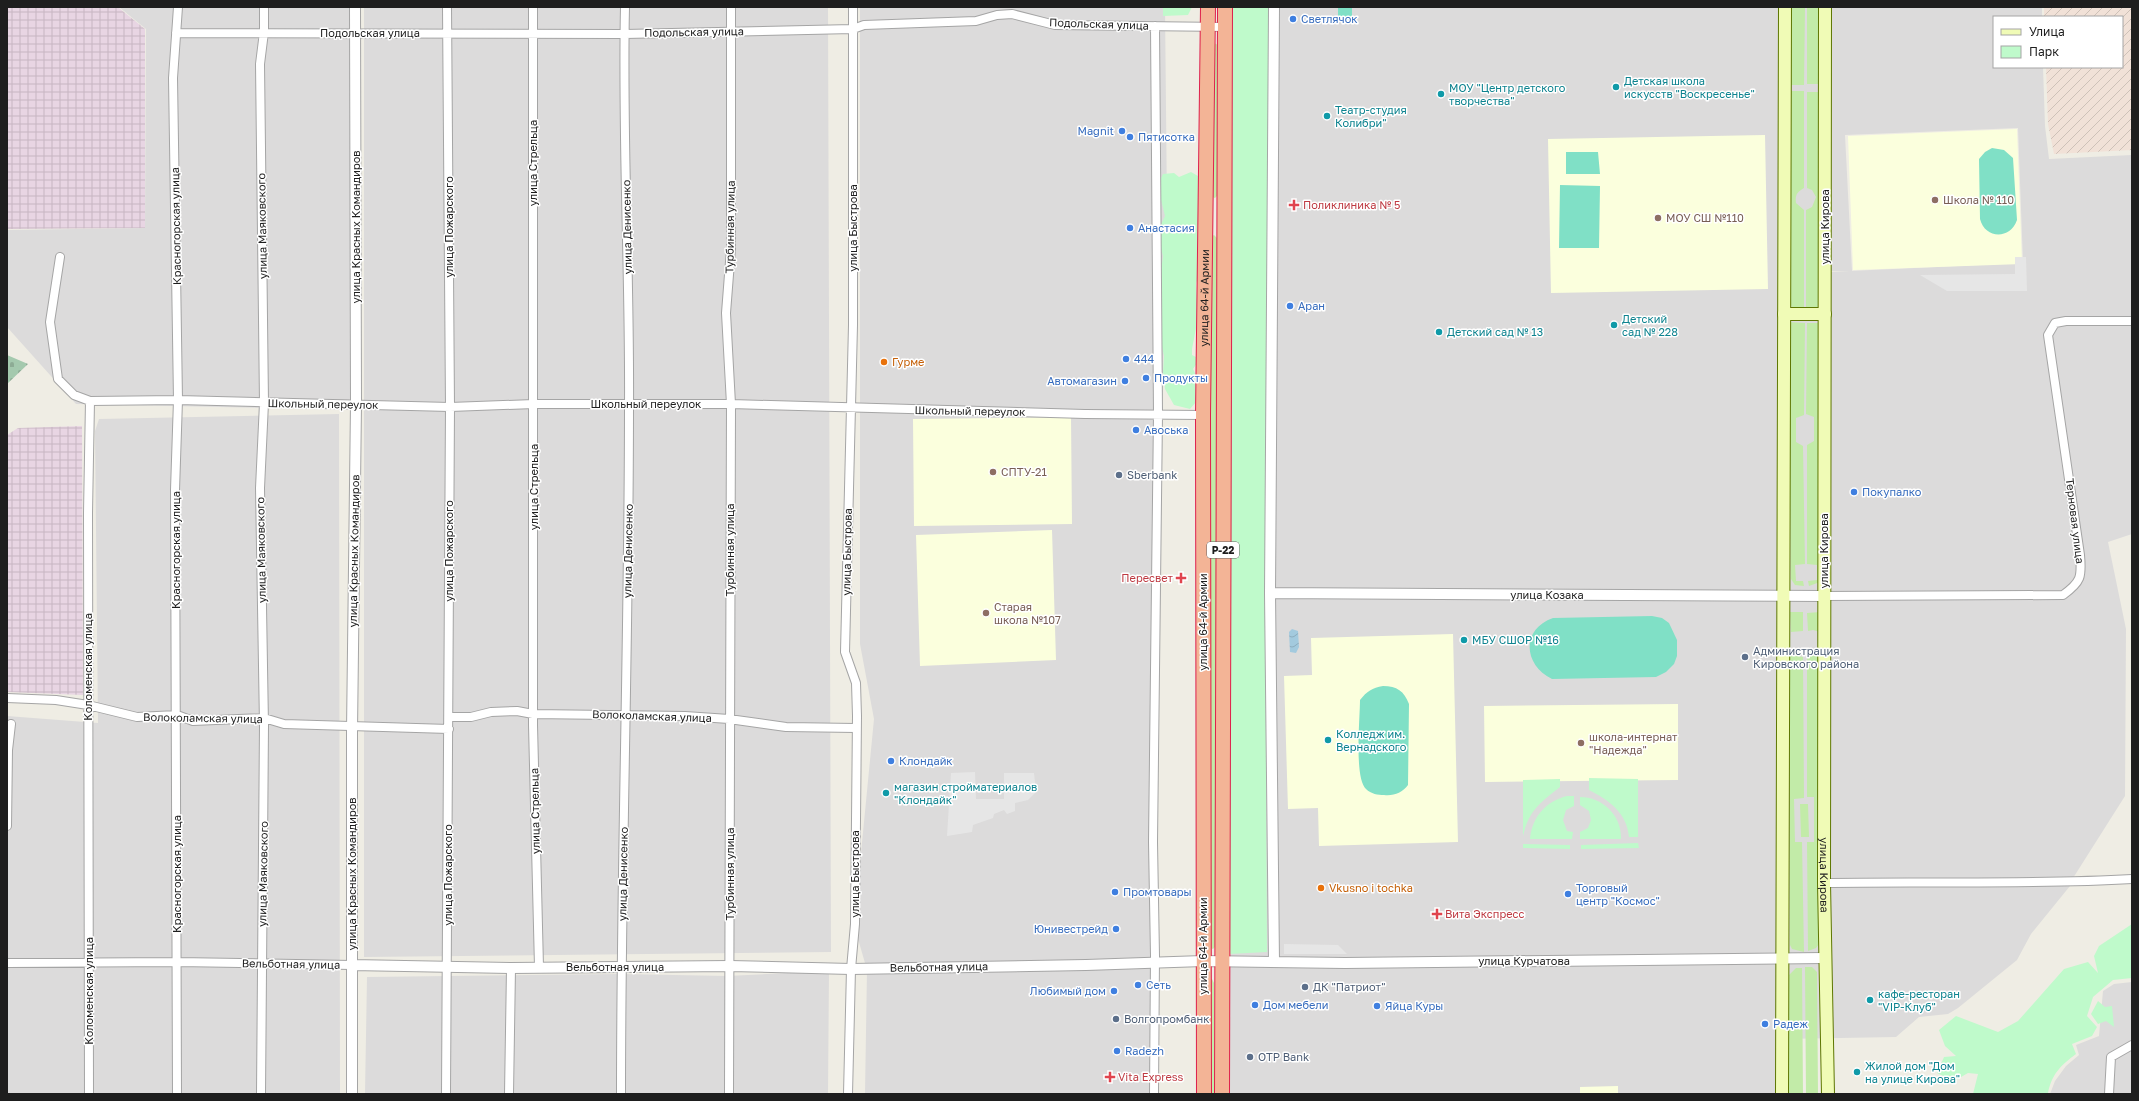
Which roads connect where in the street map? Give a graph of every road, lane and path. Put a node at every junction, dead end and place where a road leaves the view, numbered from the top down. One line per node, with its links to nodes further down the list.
1 (178, 7): 21 (street, Красногорская улица)
2 (264, 7): 18 (street, улица Маяковского)
3 (355, 7): 22 (street, улица Красных Командиров)
4 (448, 7): 19 (street, улица Пожарского)
5 (534, 7): 23 (street, улица Стрельца)
6 (626, 7): 24 (street, улица Денисенко)
7 (731, 7): 20 (street, Турбинная улица)
8 (853, 7): 17 (street, улица Быстрова)
9 (1208, 7): 15 (highway, улица 64-й Армии / Р-22)
10 (1225, 7): 16 (highway, улица 64-й Армии / Р-22)
11 (1274, 7): 42 (street)
12 (1784, 7): 28 (main road)
13 (1825, 7): 29 (main road, улица Кирова)
14 (1155, 26): 15 (street, Подольская улица); 17 (street, Подольская улица); 40 (street)
15 (1208, 27): 16 (street, Подольская улица); 25 (highway, улица 64-й Армии / Р-22)
16 (1226, 27): 26 (highway, улица 64-й Армии / Р-22)
17 (853, 29): 20 (street, Подольская улица); 39 (street, улица Быстрова)
18 (264, 32): 21 (street, Подольская улица); 22 (street, Подольская улица); 33 (street, улица Маяковского)
19 (448, 32): 22 (street, Подольская улица); 23 (street, Подольская улица); 38 (street, улица Пожарского)
20 (731, 32): 24 (street, Подольская улица); 37 (street, Турбинная улица)
21 (176, 33): 31 (street, Красногорская улица)
22 (355, 33): 34 (street, улица Красных Командиров)
23 (533, 34): 24 (street, Подольская улица); 35 (street, улица Стрельца)
24 (625, 34): 36 (street, улица Денисенко)
25 (1206, 212): 26 (highway); 41 (highway, улица 64-й Армии / Р-22)
26 (1225, 212): 62 (highway, улица 64-й Армии / Р-22)
27 (60, 257): 32 (street)
28 (1784, 314): 29 (main road); 43 (main road)
29 (1825, 314): 44 (main road, улица Кирова)
30 (2132, 320): 44 (street, Терновая улица)
31 (178, 400): 32 (street, Школьный переулок); 33 (street, Школьный переулок); 48 (street, Красногорская улица)
32 (90, 402): 46 (street, Коломенская улица)
33 (264, 403): 34 (street, Школьный переулок); 51 (street, улица Маяковского)
34 (356, 404): 38 (street, Школьный переулок); 54 (street, улица Красных Командиров)
35 (534, 404): 36 (street, Школьный переулок); 38 (street, Школьный переулок); 47 (street, улица Стрельца)
36 (629, 404): 37 (street, Школьный переулок); 49 (street, улица Денисенко)
37 (731, 404): 39 (street, Школьный переулок); 52 (street, Турбинная улица)
38 (450, 407): 50 (street, улица Пожарского)
39 (851, 407): 40 (street, Школьный переулок); 55 (street, улица Быстрова)
40 (1158, 414): 41 (street, Школьный переулок); 69 (street)
41 (1203, 415): 63 (highway, улица 64-й Армии / Р-22)
42 (1270, 593): 43 (street, улица Козака); 66 (street)
43 (1783, 596): 44 (street, улица Козака); 61 (main road)
44 (1823, 596): 59 (main road, улица Кирова)
45 (7, 698): 46 (street, Волоколамская улица)
46 (88, 704): 48 (street, Волоколамская улица); 64 (street, Коломенская улица)
47 (533, 714): 49 (street, Волоколамская улица); 50 (street, Волоколамская улица); 73 (street, улица Стрельца)
48 (177, 716): 51 (street, Волоколамская улица); 65 (street, Красногорская улица)
49 (626, 716): 52 (street, Волоколамская улица); 75 (street, улица Денисенко)
50 (449, 717): 56 (street, улица Пожарского)
51 (264, 718): 54 (street, Волоколамская улица); 68 (street, улица Маяковского)
52 (729, 719): 55 (street, Волоколамская улица); 71 (street, Турбинная улица)
53 (11, 724): 57 (street)
54 (352, 726): 56 (street, Волоколамская улица); 70 (street, улица Красных Командиров)
55 (856, 728): 76 (street, улица Быстрова)
56 (449, 729): 72 (street, улица Пожарского)
57 (7, 826)
58 (2132, 879): 59 (street)
59 (1824, 883): 60 (main road, улица Кирова)
60 (1824, 958): 61 (street, улица Курчатова); 91 (main road, улица Кирова)
61 (1781, 959): 66 (street, улица Курчатова); 90 (main road)
62 (1223, 960): 63 (street, Вельботная улица); 66 (street, улица Курчатова); 89 (highway, улица 64-й Армии / Р-22)
63 (1203, 961): 69 (street, Вельботная улица); 88 (highway, улица 64-й Армии / Р-22)
64 (88, 962): 65 (street, Вельботная улица); 67 (street, Вельботная улица); 78 (street, Коломенская улица)
65 (178, 962): 68 (street, Вельботная улица); 79 (street, Красногорская улица)
66 (1274, 962)
67 (7, 963)
68 (261, 963): 70 (street, Вельботная улица); 80 (street, улица Маяковского)
69 (1155, 963): 76 (street, Вельботная улица); 87 (street)
70 (352, 965): 72 (street, Вельботная улица); 81 (street, улица Красных Командиров)
71 (730, 966): 75 (street, Вельботная улица); 76 (street, Вельботная улица); 85 (street, Турбинная улица)
72 (448, 967): 74 (street, Вельботная улица); 82 (street, улица Пожарского)
73 (539, 967): 74 (street, Вельботная улица); 75 (street, Вельботная улица)
74 (511, 968): 83 (street)
75 (621, 968): 84 (street, улица Денисенко)
76 (850, 969): 86 (street, улица Быстрова)
77 (2132, 1045): 92 (street)
78 (90, 1094)
79 (177, 1094)
80 (261, 1094)
81 (352, 1094)
82 (446, 1094)
83 (509, 1094)
84 (621, 1094)
85 (729, 1094)
86 (848, 1094)
87 (1154, 1094)
88 (1204, 1094)
89 (1222, 1094)
90 (1782, 1094)
91 (1828, 1094)
92 (2109, 1094)

